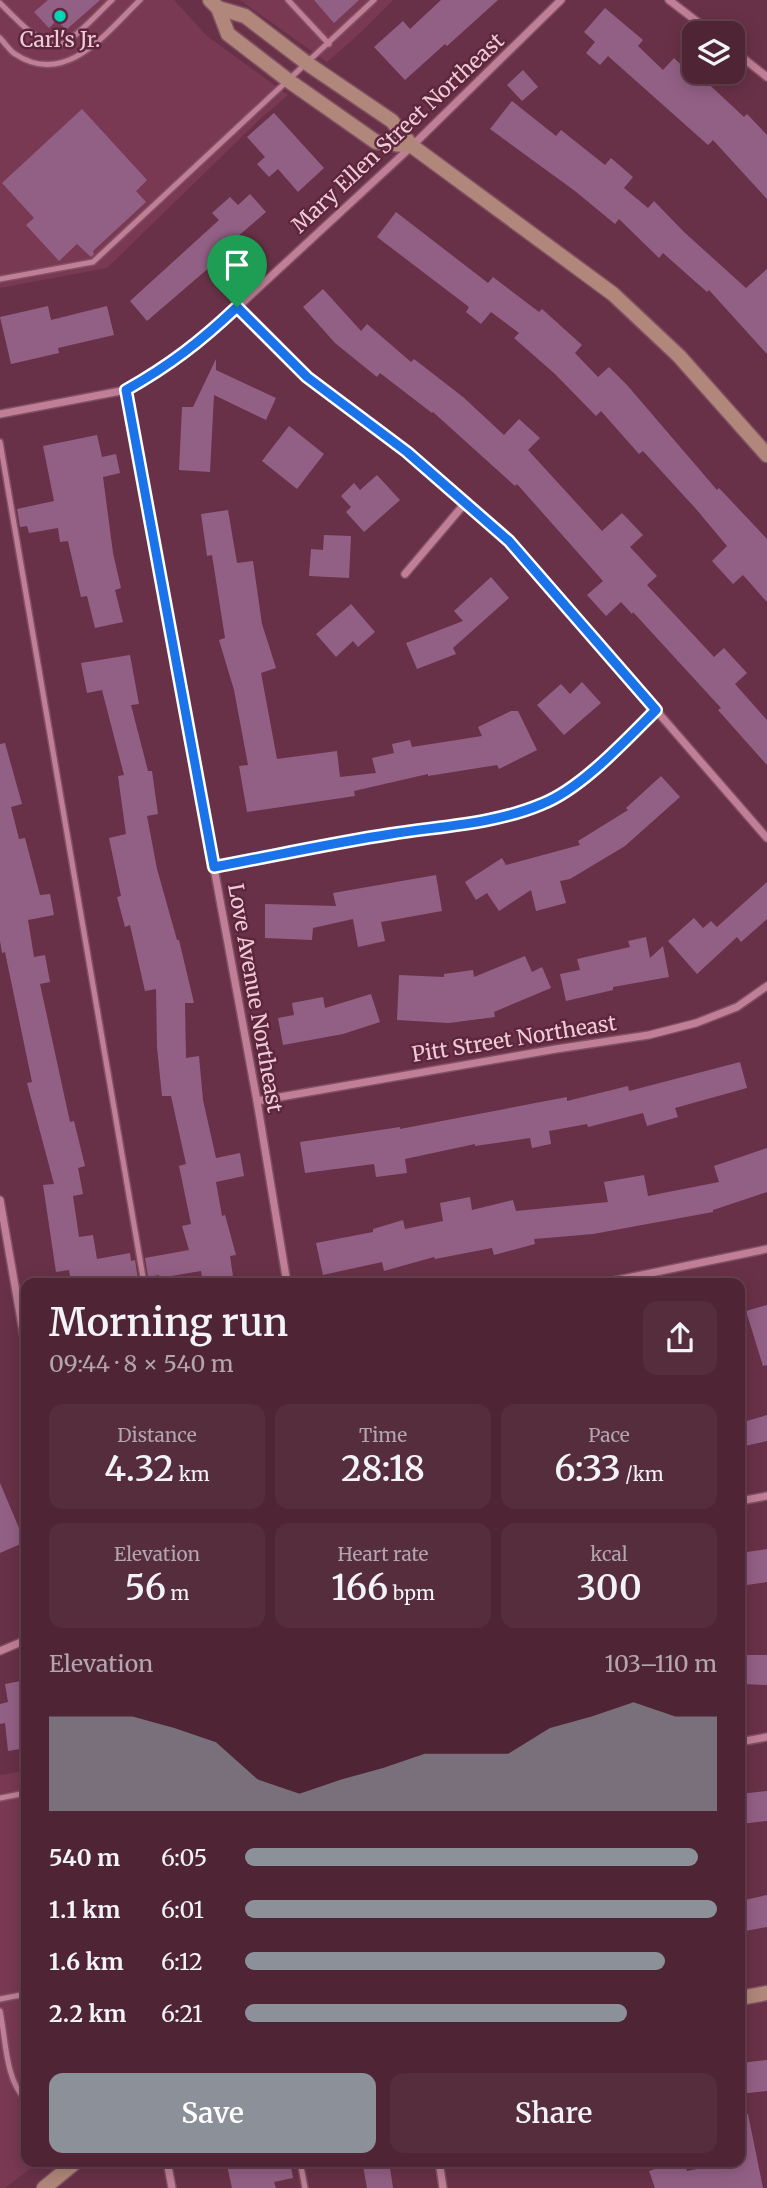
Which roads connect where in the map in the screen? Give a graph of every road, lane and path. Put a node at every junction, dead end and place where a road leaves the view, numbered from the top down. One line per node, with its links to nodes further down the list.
1 (112, 0): 7 (lane)
2 (140, 0): 10 (lane)
3 (288, 0): 11 (lane)
4 (374, 0): 11 (lane)
5 (561, 0): 16 (street, Mary Ellen Street Northeast)
6 (669, 0): 9 (street)
7 (0, 3)
8 (214, 4): 13 (street); 15 (street)
9 (696, 21)
10 (0, 38)
11 (329, 44): 13 (lane)
12 (745, 59): 14 (street)
13 (308, 64): 15 (lane); 16 (street)
14 (767, 76)
15 (289, 81): 16 (street); 17 (lane)
16 (412, 146): 18 (street, Mary Ellen Street Northeast); 22 (street)
17 (0, 279)
18 (237, 307): 19 (street, Mary Ellen Street Northeast); 23 (street)
19 (126, 390): 20 (street, Mary Ellen Street Northeast); 27 (street, Love Avenue Northeast)
20 (0, 414)
21 (0, 442): 32 (lane)
22 (767, 455)
23 (466, 502): 24 (street); 25 (street)
24 (405, 574)
25 (656, 710): 26 (street); 27 (street)
26 (767, 838)
27 (214, 867): 29 (street, Love Avenue Northeast)
28 (767, 985): 29 (street, Pitt Street Northeast)
29 (257, 1101): 33 (street, Love Avenue Northeast)
30 (0, 1200): 35 (street)
31 (767, 1249): 34 (street)
32 (144, 1278)
33 (286, 1278)
34 (627, 1278)
35 (21, 1320)
36 (767, 1496): 37 (street)
37 (745, 1500)
38 (21, 1642): 39 (street)
39 (0, 1651)
40 (767, 1737): 41 (street)
41 (745, 1741)
42 (21, 1794): 43 (lane)
43 (0, 1798)
44 (767, 1993): 46 (street)
45 (21, 1995): 47 (lane)
46 (745, 1997)
47 (0, 1999)
48 (0, 2011): 49 (lane)
49 (21, 2096)
50 (70, 2167): 54 (street)
51 (168, 2167): 55 (street)
52 (301, 2167): 56 (lane)
53 (440, 2167): 57 (street)
54 (44, 2188)
55 (172, 2188)
56 (305, 2188)
57 (443, 2188)

